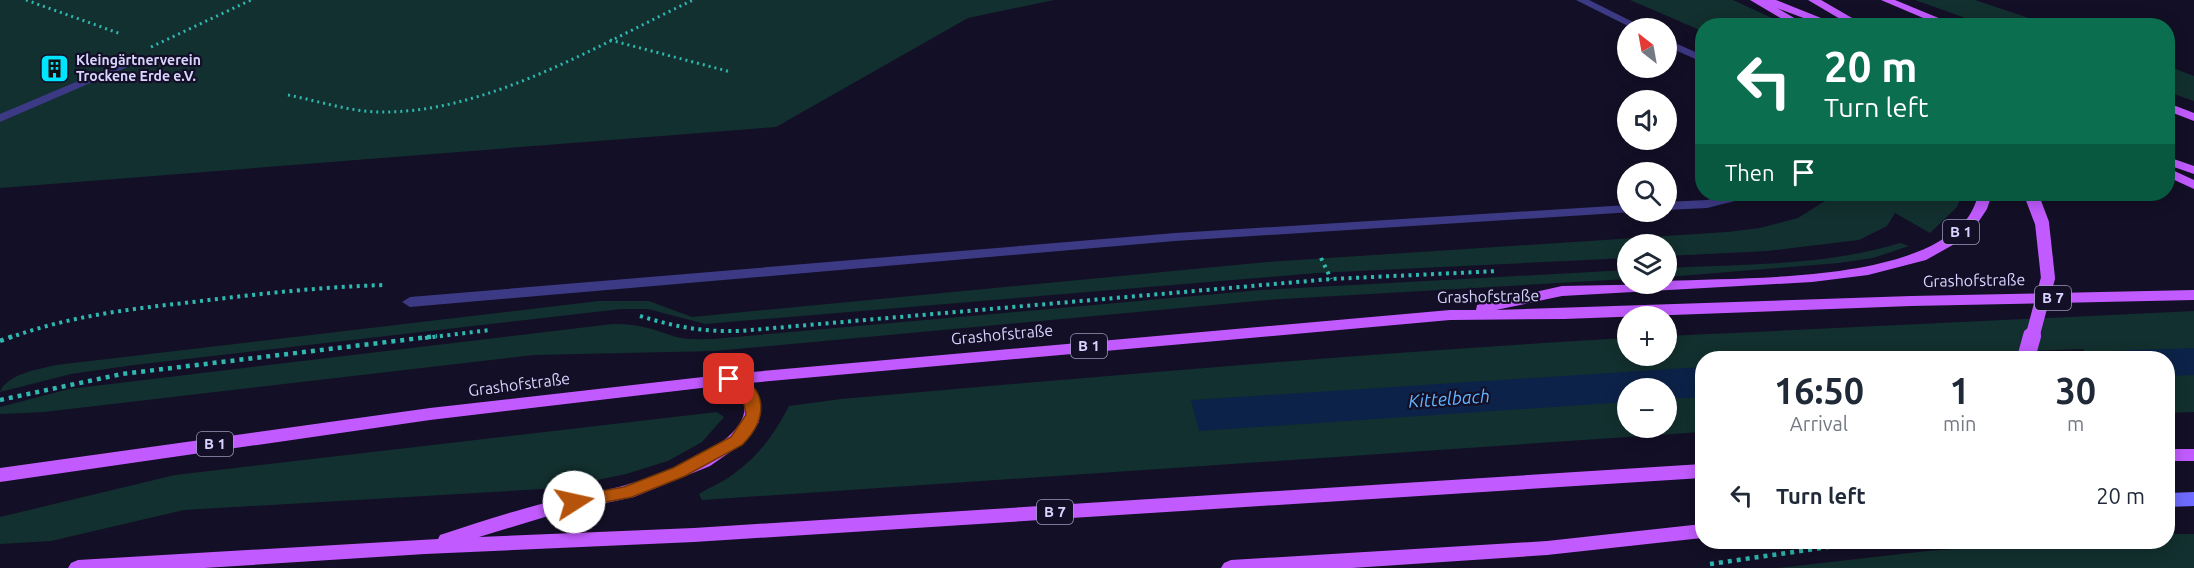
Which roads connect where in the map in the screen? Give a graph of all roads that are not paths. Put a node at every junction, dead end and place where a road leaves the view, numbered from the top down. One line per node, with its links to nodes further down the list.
1 (1581, 0): 6 (lane)
2 (1755, 0): 7 (main road)
3 (1766, 0): 8 (main road)
4 (1813, 0): 9 (main road)
5 (1886, 0): 10 (main road)
6 (1619, 18)
7 (1788, 18)
8 (1814, 18)
9 (1846, 18)
10 (1932, 18)
11 (1677, 47): 12 (lane)
12 (1695, 56)
13 (128, 63): 16 (lane)
14 (2175, 110): 15 (main road)
15 (2194, 117)
16 (0, 118)
17 (2175, 163): 18 (main road)
18 (2194, 170)
19 (2175, 176): 20 (main road)
20 (2194, 185)
21 (1719, 201): 24 (lane)
22 (1983, 201): 28 (main road, B 1)
23 (2034, 201): 29 (main road, bridge)
24 (1677, 205)
25 (1617, 210): 27 (lane)
26 (2194, 295): 28 (main road, Grashofstraße / B 7)
27 (410, 302)
28 (1450, 315): 30 (main road, Grashofstraße / B 1)
29 (2028, 351)
30 (729, 379): 34 (main road, Grashofstraße / B 1); 38 (main road)
31 (2175, 455): 32 (main road)
32 (2194, 455)
33 (1695, 472): 38 (main road, B 7)
34 (0, 475)
35 (2175, 500): 36 (main road)
36 (2194, 500)
37 (1695, 532): 40 (main road)
38 (425, 547): 39 (main road, B 7)
39 (78, 568)
40 (1231, 568)

